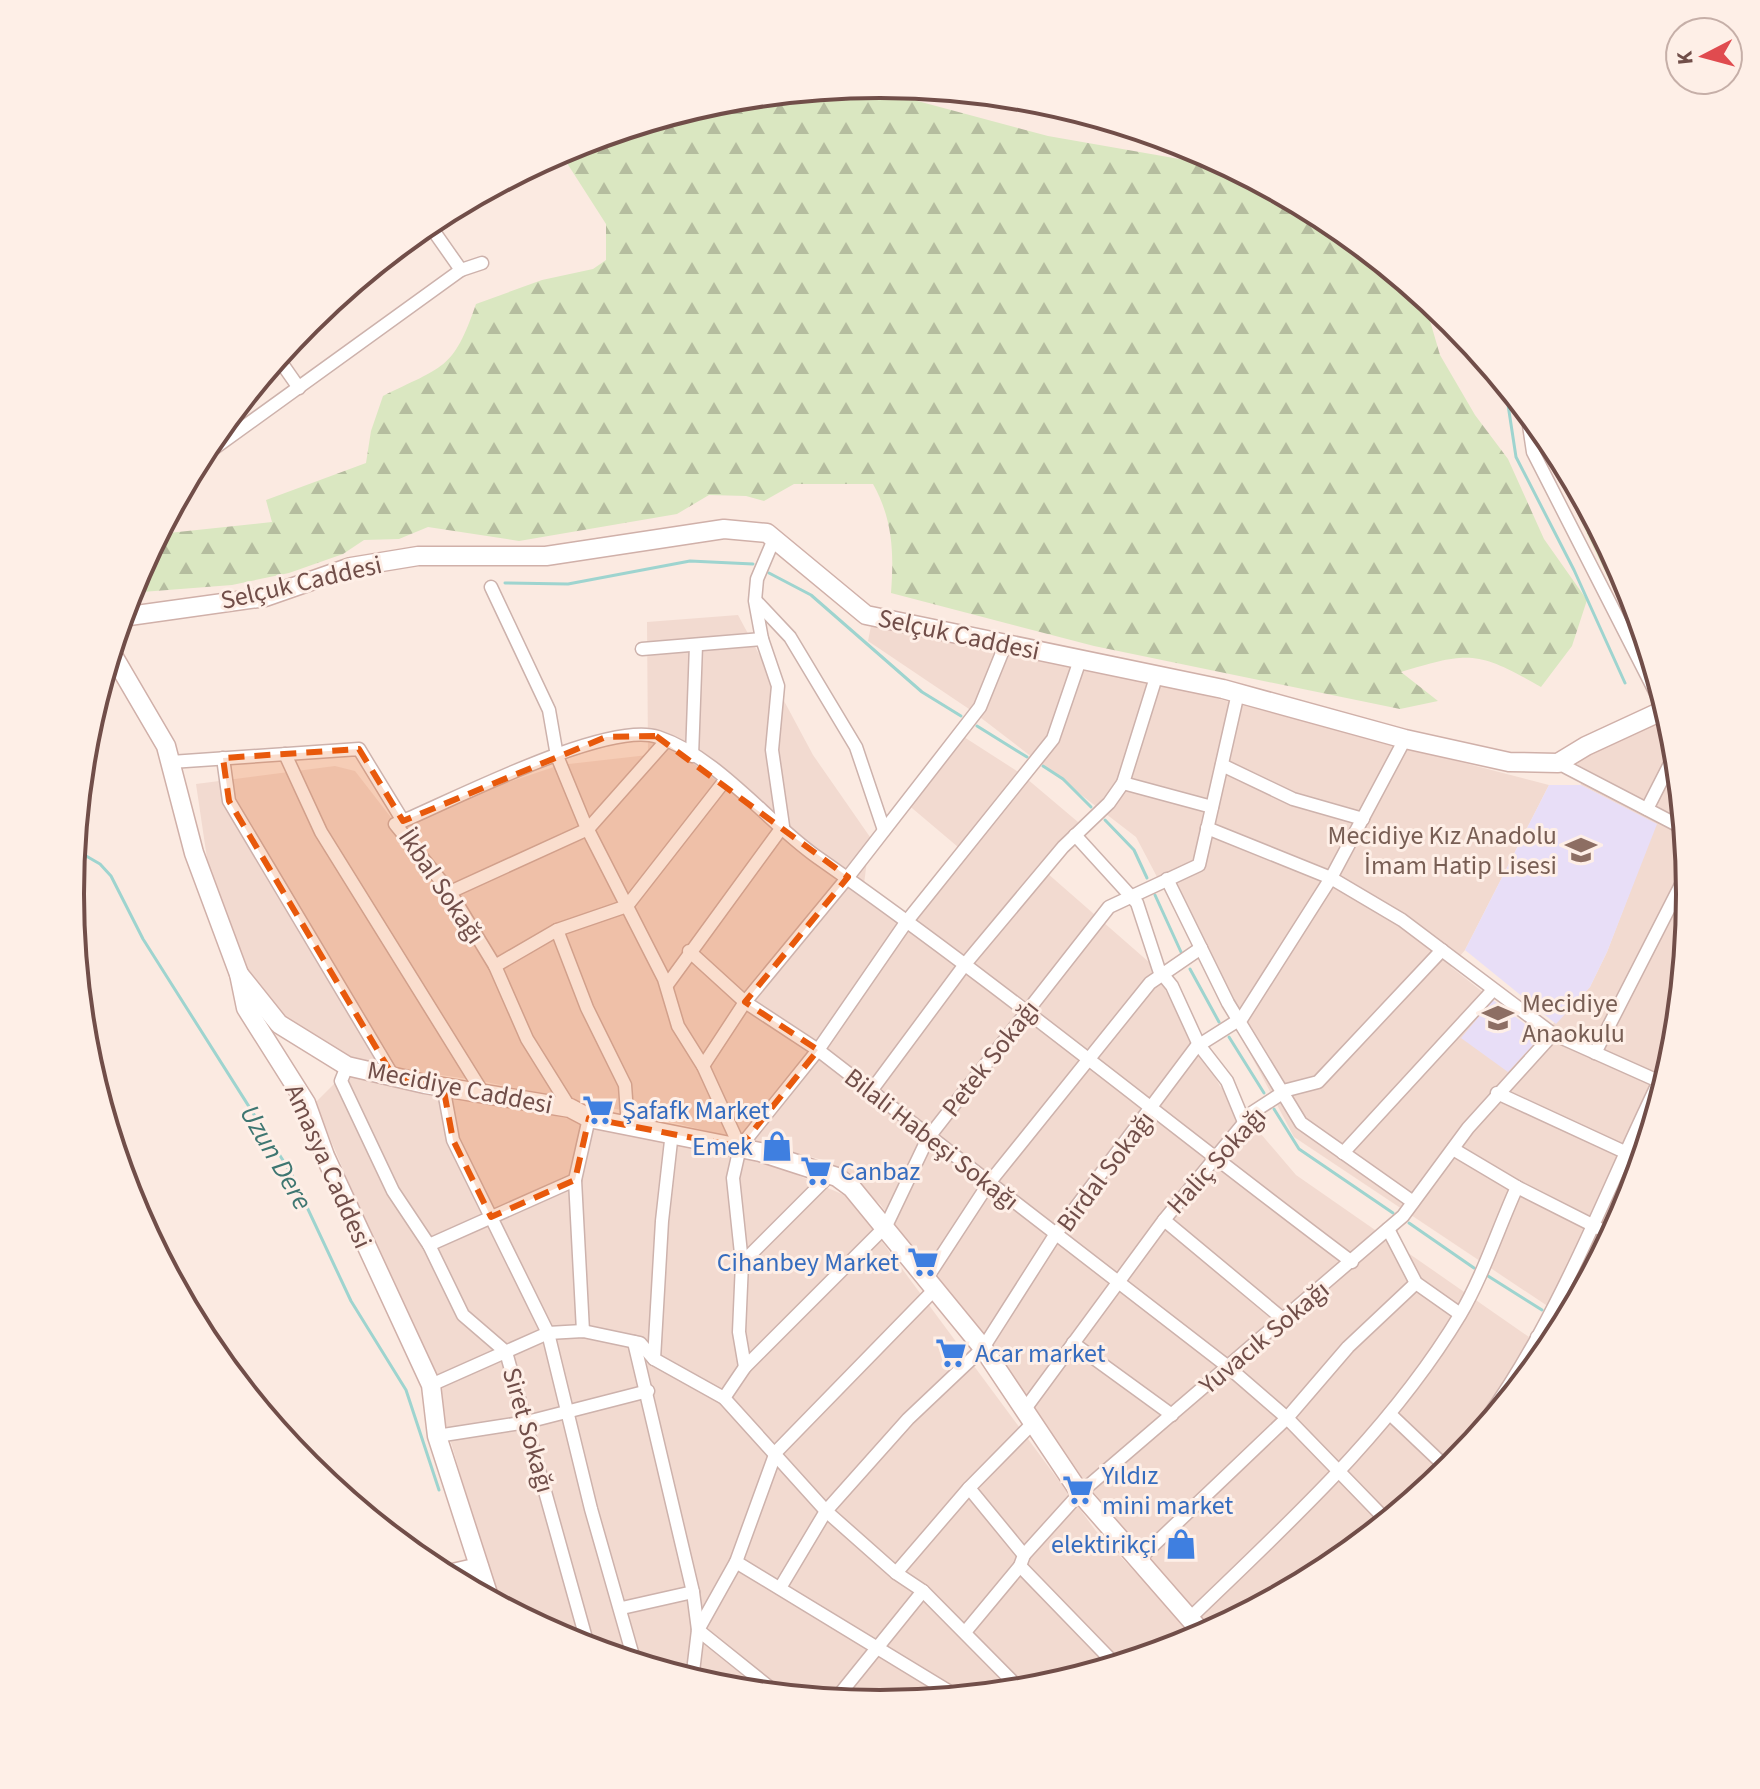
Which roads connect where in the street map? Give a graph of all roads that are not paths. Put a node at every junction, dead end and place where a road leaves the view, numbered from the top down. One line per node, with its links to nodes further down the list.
1 (436, 234): 3 (street)
2 (482, 263): 3 (street)
3 (461, 270): 5 (street)
4 (284, 367): 5 (street)
5 (299, 388): 7 (street)
6 (1531, 436): 17 (street)
7 (227, 439)
8 (774, 539): 10 (street); 11 (street, Selçuk Caddesi); 13 (street, Selçuk Caddesi)
9 (491, 587): 25 (street)
10 (755, 601): 12 (street); 42 (street)
11 (135, 615)
12 (762, 639): 14 (street); 39 (street)
13 (1006, 643): 16 (street, Selçuk Caddesi); 42 (street)
14 (696, 645): 15 (street); 26 (street)
15 (642, 649)
16 (1080, 660): 19 (street, Selçuk Caddesi); 51 (street)
17 (1641, 663)
18 (118, 664): 28 (street, Amasya Caddesi)
19 (1157, 674): 20 (street, Selçuk Caddesi); 33 (street)
20 (1238, 693): 22 (street, Selçuk Caddesi); 30 (street)
21 (1655, 714): 29 (street, Selçuk Caddesi)
22 (1405, 739): 29 (street, Selçuk Caddesi); 36 (street, Birdal Sokağı)
23 (666, 741): 25 (street); 26 (street); 41 (street)
24 (285, 754): 27 (street, İkbal Sokağı); 37 (street, İkbal Sokağı); 76 (street)
25 (557, 756): 37 (street); 41 (street)
26 (692, 756): 32 (street)
27 (223, 758): 28 (street, İkbal Sokağı); 72 (street)
28 (171, 762): 58 (street, Amasya Caddesi)
29 (1558, 763): 35 (street)
30 (1222, 765): 34 (street); 36 (street)
31 (1666, 772): 35 (street)
32 (726, 779): 39 (street); 50 (street)
33 (1123, 783): 34 (street); 43 (street)
34 (1212, 807): 40 (street)
35 (1647, 809): 38 (street)
36 (1363, 819): 45 (street, Birdal Sokağı)
37 (403, 821): 47 (street, İkbal Sokağı)
38 (1672, 822)
39 (783, 826): 44 (street); 55 (street)
40 (1207, 828): 45 (street); 46 (street, Petek Sokağı)
41 (588, 829): 47 (street); 50 (street)
42 (884, 830): 44 (street)
43 (1075, 835): 49 (street); 56 (street)
44 (848, 877): 51 (street); 62 (street)
45 (1331, 878): 54 (street); 64 (street, Birdal Sokağı)
46 (1167, 879): 49 (street, Petek Sokağı); 53 (street)
47 (450, 892): 57 (street, İkbal Sokağı)
48 (1676, 895): 68 (street)
49 (1132, 896): 59 (street); 63 (street, Petek Sokağı)
50 (627, 906): 52 (street); 60 (street)
51 (907, 921): 56 (street); 67 (street)
52 (557, 930): 57 (street); 84 (street)
53 (1201, 948): 59 (street); 64 (street)
54 (1442, 950): 61 (street); 77 (street, Haliç Sokağı)
55 (689, 951): 60 (street); 62 (street, Bilali Habeşi Sokağı)
56 (966, 963): 63 (street); 75 (street)
57 (495, 966): 79 (street, İkbal Sokağı)
58 (239, 974): 70 (street, Mecidiye Caddesi); 125 (street, Amasya Caddesi)
59 (1162, 975): 66 (street); 69 (street)
60 (667, 985): 71 (street)
61 (1493, 990): 65 (street); 89 (street)
62 (745, 1002): 67 (street, Bilali Habeşi Sokağı); 71 (street)
63 (1025, 1014): 69 (street); 86 (street, Petek Sokağı)
64 (1239, 1020): 66 (street, Birdal Sokağı); 77 (street)
65 (1553, 1034): 68 (street); 78 (street, Yuvacık Sokağı)
66 (1199, 1045): 80 (street, Birdal Sokağı); 83 (street)
67 (818, 1050): 75 (street, Bilali Habeşi Sokağı); 87 (street)
68 (1595, 1053): 73 (street)
69 (1089, 1062): 80 (street); 95 (street)
70 (347, 1066): 72 (street, Mecidiye Caddesi); 105 (street, Siret Sokağı)
71 (703, 1066): 87 (street)
72 (393, 1076): 74 (street, Mecidiye Caddesi)
73 (1654, 1079)
74 (443, 1086): 76 (street, Mecidiye Caddesi); 98 (street)
75 (871, 1091): 86 (street, Bilali Habeşi Sokağı)
76 (483, 1093): 79 (street, Mecidiye Caddesi)
77 (1283, 1093): 83 (street, Haliç Sokağı); 89 (street)
78 (1497, 1093): 88 (street, Yuvacık Sokağı); 90 (street)
79 (570, 1108): 82 (street, Mecidiye Caddesi)
80 (1150, 1111): 92 (street); 104 (street, Birdal Sokağı)
81 (1645, 1115): 90 (street)
82 (589, 1118): 84 (street, Mecidiye Caddesi); 94 (street)
83 (1244, 1122): 92 (street, Haliç Sokağı)
84 (628, 1127): 85 (street, Mecidiye Caddesi)
85 (672, 1132): 87 (street, Mecidiye Caddesi); 121 (street)
86 (928, 1138): 95 (street, Bilali Habeşi Sokağı); 100 (street, Petek Sokağı)
87 (740, 1147): 93 (street, Mecidiye Caddesi); 107 (street)
88 (1453, 1149): 96 (street); 97 (street, Yuvacık Sokağı)
89 (1343, 1153): 97 (street)
90 (1624, 1153): 91 (street); 101 (street)
91 (1632, 1156)
92 (1212, 1158): 99 (street, Haliç Sokağı); 106 (street)
93 (831, 1174): 100 (street, Mecidiye Caddesi); 107 (street)
94 (575, 1180): 98 (street); 113 (street)
95 (989, 1183): 104 (street, Bilali Habeşi Sokağı); 108 (street)
96 (1517, 1187): 101 (street); 111 (street)
97 (1413, 1202): 102 (street, Yuvacık Sokağı)
98 (491, 1217): 105 (street); 114 (street)
99 (1164, 1220): 109 (street, Haliç Sokağı); 112 (street)
100 (886, 1226): 108 (street, Mecidiye Caddesi); 123 (street, Petek Sokağı)
101 (1593, 1226): 103 (street); 115 (street)
102 (1388, 1229): 106 (street, Yuvacık Sokağı); 110 (street)
103 (1601, 1230)
104 (1055, 1235): 109 (street, Bilali Habeşi Sokağı); 119 (street, Birdal Sokağı)
105 (429, 1245): 120 (street, Siret Sokağı)
106 (1352, 1262): 112 (street, Yuvacık Sokağı)
107 (742, 1263): 123 (street)
108 (931, 1283): 119 (street, Mecidiye Caddesi); 135 (street)
109 (1115, 1283): 118 (street, Haliç Sokağı); 122 (street, Bilali Habeşi Sokağı)
110 (1416, 1283): 111 (street); 132 (street)
111 (1460, 1314): 129 (street)
112 (1283, 1319): 122 (street, Yuvacık Sokağı)
113 (583, 1331): 114 (street); 117 (street)
114 (548, 1333): 120 (street); 128 (street)
115 (1537, 1337): 116 (street); 124 (street)
116 (1541, 1339)
117 (634, 1342): 121 (street); 126 (street)
118 (1073, 1343): 130 (street); 131 (street, Haliç Sokağı)
119 (983, 1348): 131 (street, Mecidiye Caddesi); 140 (street, Birdal Sokağı)
120 (506, 1352): 125 (street); 133 (street, Siret Sokağı)
121 (654, 1359): 127 (street)
122 (1227, 1366): 130 (street, Yuvacık Sokağı); 132 (street, Bilali Habeşi Sokağı)
123 (745, 1367): 127 (street, Petek Sokağı)
124 (1514, 1376)
125 (431, 1385): 134 (street, Amasya Caddesi)
126 (648, 1391): 128 (street); 151 (street)
127 (724, 1398): 135 (street)
128 (566, 1411): 133 (street); 152 (street)
129 (1390, 1414): 136 (street); 137 (street)
130 (1172, 1415): 139 (street, Yuvacık Sokağı)
131 (1029, 1416): 138 (street, Haliç Sokağı); 139 (street, Mecidiye Caddesi)
132 (1287, 1418): 137 (street, Bilali Habeşi Sokağı); 143 (street)
133 (527, 1422): 134 (street); 157 (street, Siret Sokağı)
134 (437, 1436): 145 (street, Amasya Caddesi)
135 (776, 1452): 140 (street); 144 (street)
136 (1439, 1461)
137 (1340, 1472): 141 (street, Bilali Habeşi Sokağı); 153 (street)
138 (969, 1488): 142 (street); 147 (street, Haliç Sokağı)
139 (1080, 1493): 142 (street, Yuvacık Sokağı); 143 (street, Mecidiye Caddesi)
140 (826, 1511): 147 (street); 149 (street, Birdal Sokağı)
141 (1380, 1514)
142 (1022, 1560): 156 (street, Yuvacık Sokağı); 160 (street)
143 (1138, 1560): 153 (street, Mecidiye Caddesi)
144 (736, 1562): 149 (street); 155 (street)
145 (479, 1567): 146 (street); 148 (street, Amasya Caddesi)
146 (462, 1571)
147 (896, 1573): 150 (street)
148 (485, 1586)
149 (780, 1588): 158 (street)
150 (923, 1591): 156 (street); 158 (street)
151 (693, 1592): 152 (street); 155 (street)
152 (622, 1608): 159 (street)
153 (1188, 1620): 154 (street, Mecidiye Caddesi)
154 (1194, 1626)
155 (698, 1630): 161 (street); 163 (street)
156 (966, 1631): 162 (street)
157 (585, 1634)
158 (880, 1647): 164 (street); 165 (street)
159 (632, 1650)
160 (1108, 1656)
161 (693, 1668)
162 (1011, 1679)
163 (762, 1682)
164 (944, 1688)
165 (844, 1689)

